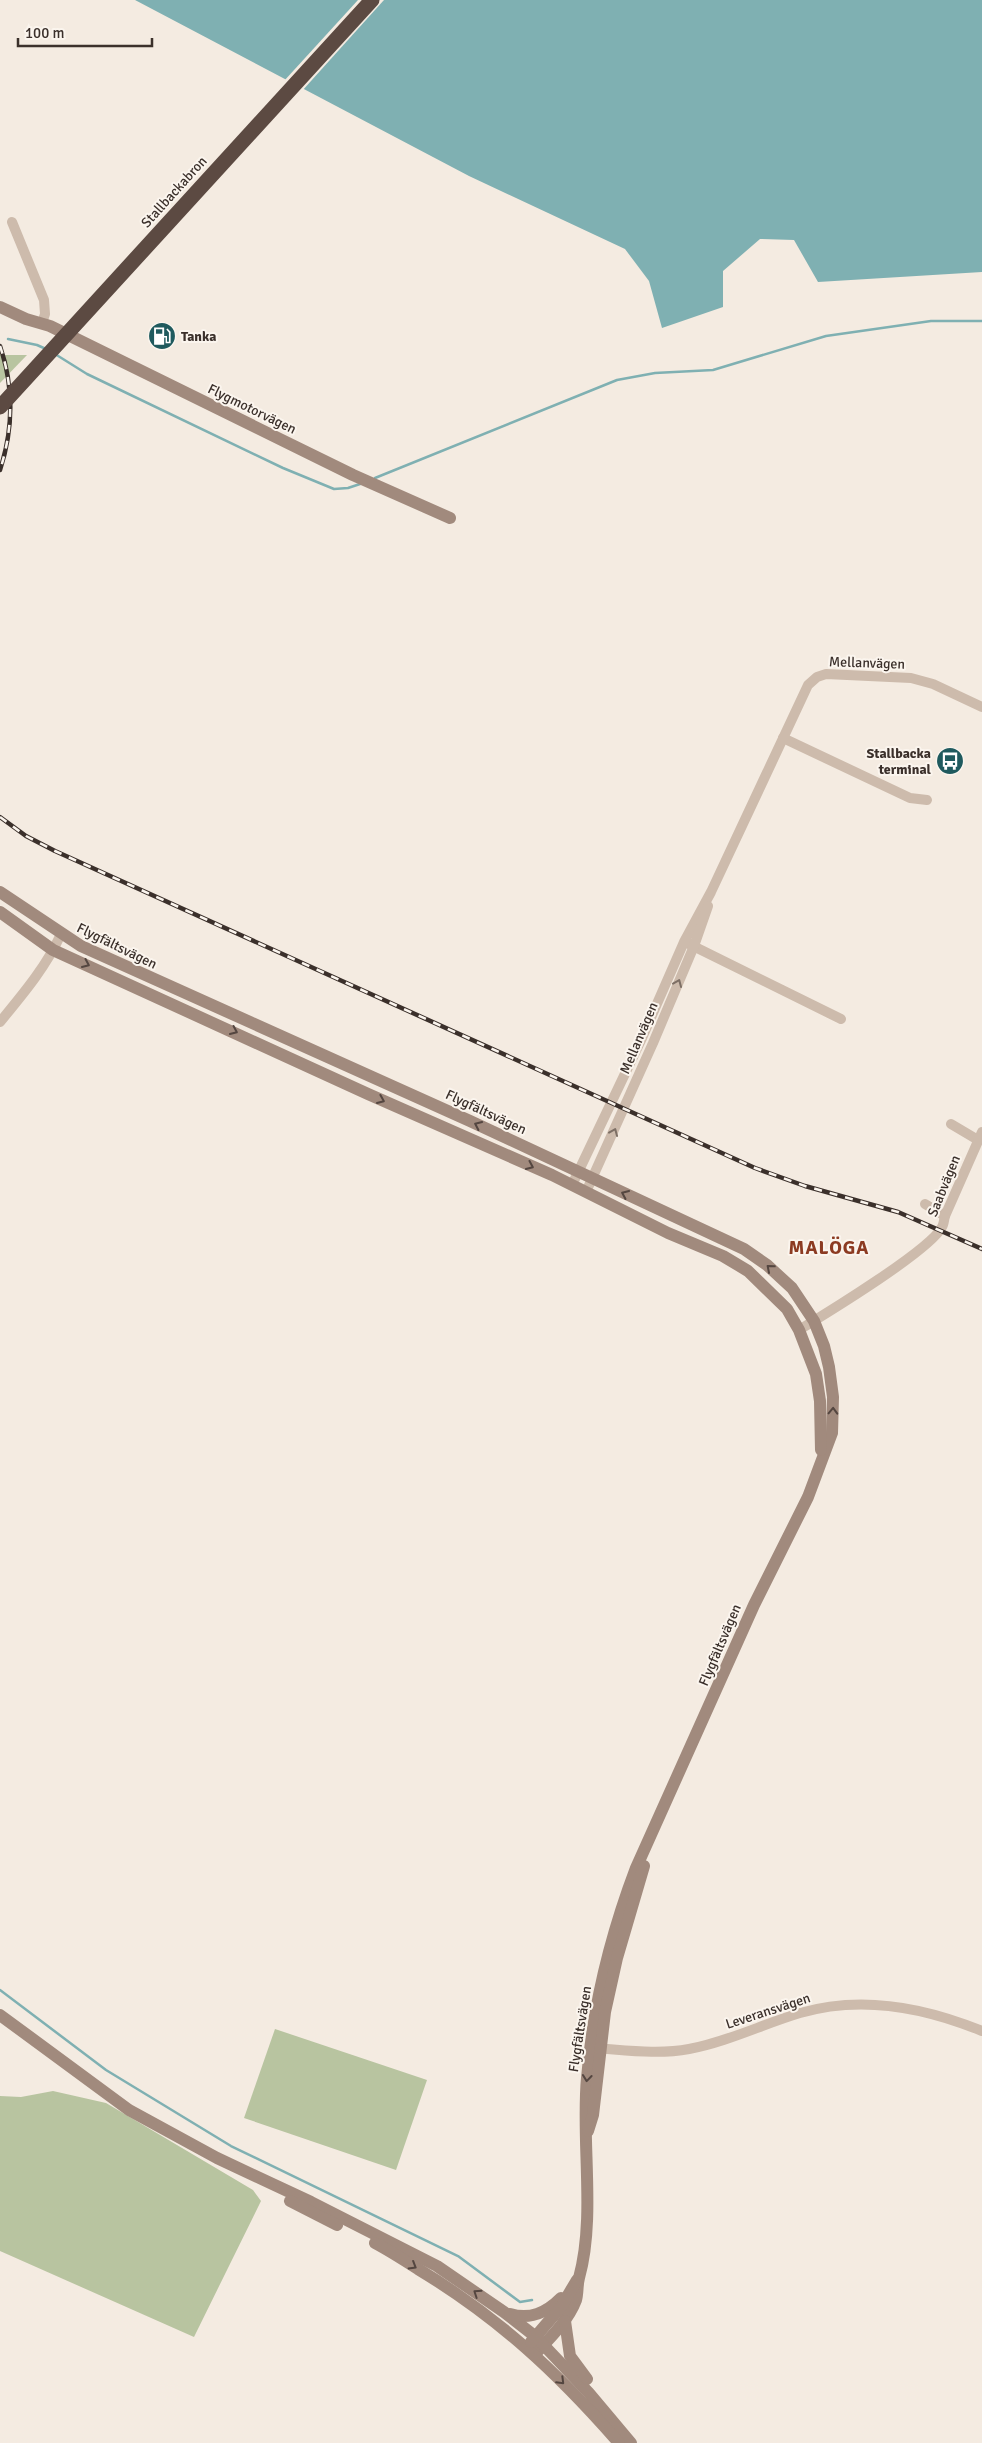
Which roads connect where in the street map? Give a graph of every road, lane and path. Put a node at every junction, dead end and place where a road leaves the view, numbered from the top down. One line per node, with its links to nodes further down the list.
1 (372, 0): 6 (highway, Stallbackabron, bridge)
2 (12, 222): 5 (street)
3 (0, 299): 5 (street, Flygmotorvägen)
4 (0, 307): 5 (street, Flygmotorvägen)
5 (42, 323): 7 (street, Flygmotorvägen)
6 (0, 407)
7 (450, 518)
8 (982, 707): 9 (street, Mellanvägen)
9 (783, 738): 10 (street); 14 (street, Mellanvägen)
10 (927, 800)
11 (0, 892): 13 (street, Flygfältsvägen)
12 (0, 912): 15 (street, Flygfältsvägen)
13 (61, 934): 15 (street); 20 (street, Flygfältsvägen, one-way to 13)
14 (689, 944): 16 (street); 20 (street, Mellanvägen); 21 (street, Mellanvägen, one-way to 14)
15 (54, 950): 17 (street); 22 (street, Flygfältsvägen, one-way to 22)
16 (841, 1019)
17 (0, 1022)
18 (951, 1124): 19 (street)
19 (980, 1136): 25 (street, Saabvägen)
20 (578, 1172): 21 (street, Flygfältsvägen); 22 (street, Mellanvägen)
21 (593, 1179): 23 (street, Mellanvägen); 26 (street, Flygfältsvägen, one-way to 21)
22 (572, 1185): 23 (street, Flygfältsvägen)
23 (586, 1192): 27 (street, Flygfältsvägen)
24 (925, 1204): 25 (street)
25 (945, 1216): 26 (street, Saabvägen)
26 (814, 1321): 27 (street, Saabvägen); 28 (street, Flygfältsvägen, one-way to 26)
27 (799, 1330): 28 (street, Flygfältsvägen)
28 (821, 1457): 31 (street, Flygfältsvägen)
29 (0, 2015): 32 (street)
30 (982, 2032): 31 (street, Leveransvägen)
31 (595, 2048): 33 (street, Flygfältsvägen)
32 (217, 2158): 34 (street, one-way to 32); 36 (street, one-way to 36)
33 (575, 2283): 34 (street); 35 (street, Flygfältsvägen); 36 (street, Flygfältsvägen)
34 (504, 2312): 36 (street)
35 (564, 2321): 36 (street, Flygfältsvägen); 37 (street)
36 (535, 2346): 37 (street); 38 (street, one-way to 38)
37 (593, 2397): 39 (street)
38 (619, 2443)
39 (631, 2443)

